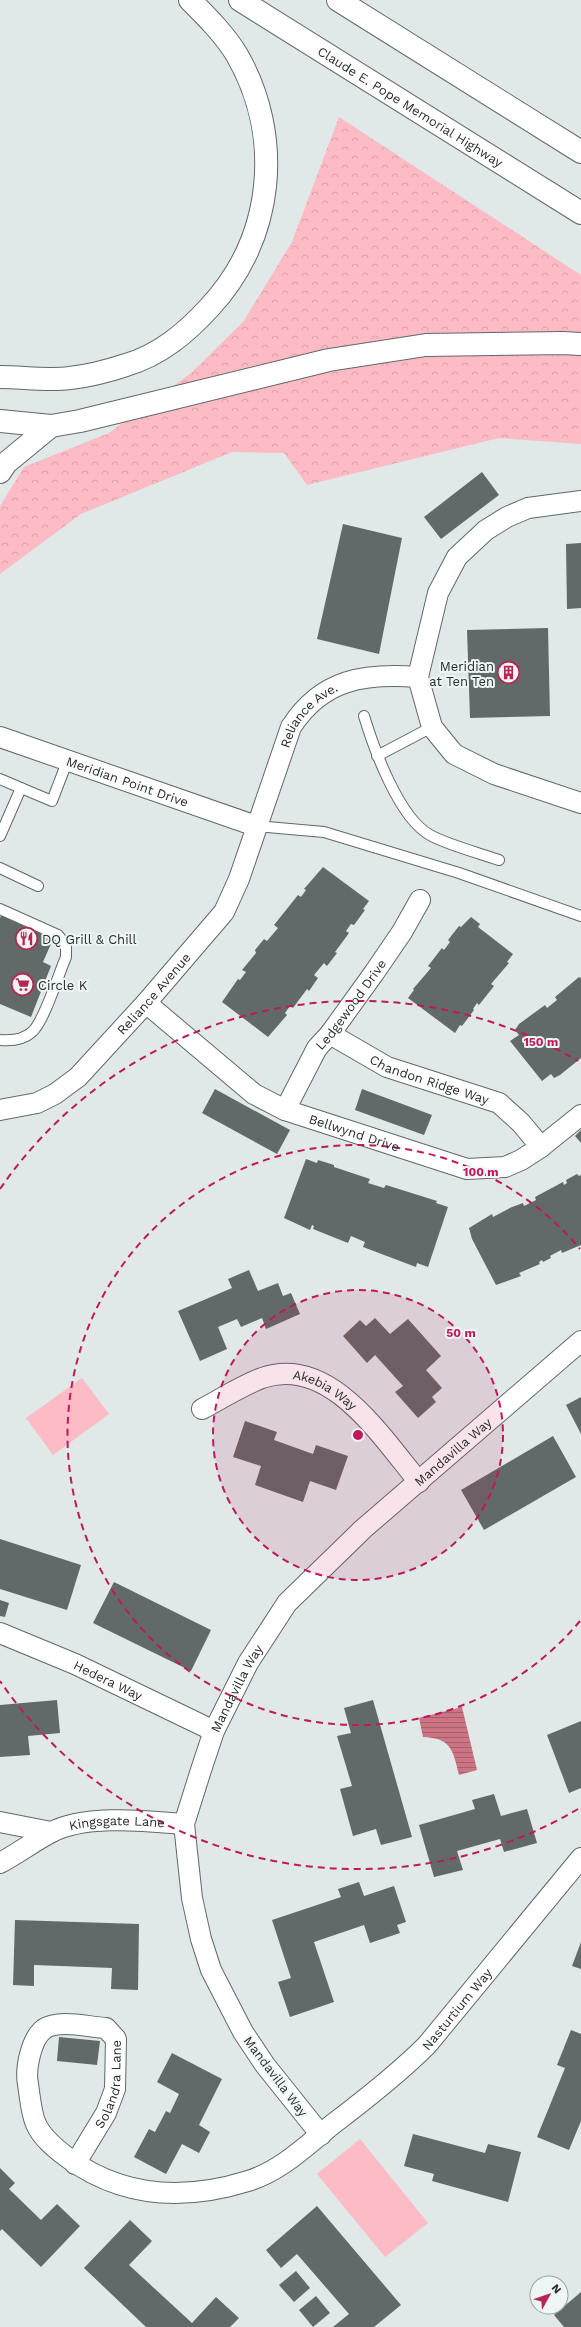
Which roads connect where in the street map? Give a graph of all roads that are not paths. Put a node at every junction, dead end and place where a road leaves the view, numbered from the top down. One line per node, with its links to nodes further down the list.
1 (190, 0): 7 (highway)
2 (240, 0): 5 (highway, Claude E. Pope Memorial Highway)
3 (338, 0): 4 (highway)
4 (581, 152)
5 (581, 213)
6 (581, 344): 9 (highway)
7 (0, 377)
8 (0, 421): 9 (highway)
9 (50, 426): 10 (highway)
10 (0, 472)
11 (581, 501): 12 (street)
12 (418, 677): 14 (street); 22 (street, Reliance Ave.)
13 (364, 716): 16 (lane)
14 (432, 727): 16 (lane); 20 (street)
15 (0, 737): 17 (street, Meridian Point Drive)
16 (377, 756): 24 (lane)
17 (67, 762): 19 (lane); 22 (street, Meridian Point Drive)
18 (0, 779): 19 (lane)
19 (21, 788): 21 (lane)
20 (581, 803)
21 (5, 812): 23 (lane)
22 (256, 826): 29 (lane); 30 (street, Reliance Avenue)
23 (0, 836)
24 (499, 860)
25 (0, 868): 26 (lane)
26 (38, 886)
27 (420, 900): 31 (street, Ledgewood Drive)
28 (0, 909): 32 (lane)
29 (581, 916)
30 (146, 1003): 33 (street, Reliance Avenue); 34 (street, Bellwynd Drive)
31 (330, 1034): 34 (street, Ledgewood Drive); 36 (street, Chandon Ridge Way)
32 (0, 1040)
33 (0, 1110)
34 (285, 1110): 36 (street, Bellwynd Drive)
35 (581, 1115): 36 (street, Bellwynd Drive)
36 (541, 1147)
37 (581, 1341): 39 (street, Mandavilla Way)
38 (202, 1409): 39 (street, Akebia Way)
39 (419, 1482): 41 (street, Mandavilla Way)
40 (0, 1633): 41 (street, Hedera Way)
41 (214, 1732): 43 (street, Mandavilla Way)
42 (0, 1822): 44 (street, Kingsgate Lane)
43 (184, 1824): 44 (street, Kingsgate Lane); 47 (street, Mandavilla Way)
44 (51, 1832): 45 (street, Kingsgate Lane)
45 (0, 1863)
46 (579, 1864): 47 (street, Nasturtium Way)
47 (321, 2134): 48 (street, Solandra Lane)
48 (75, 2164): 48 (street, Solandra Lane)

